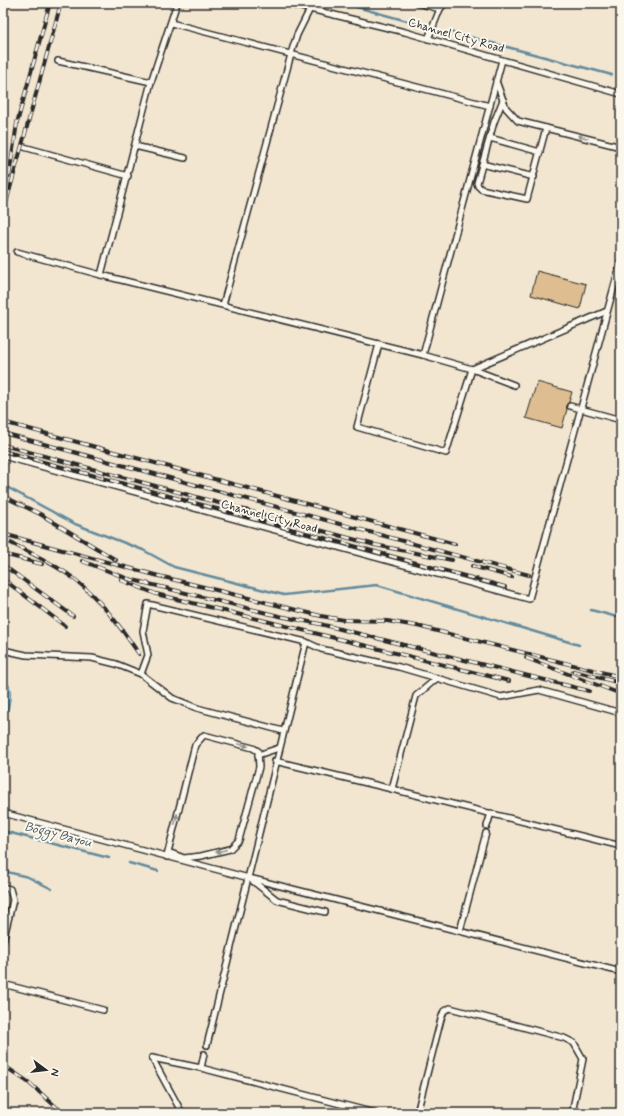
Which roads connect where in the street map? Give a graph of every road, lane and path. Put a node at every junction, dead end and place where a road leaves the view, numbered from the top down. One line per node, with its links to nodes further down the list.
1 (177, 3): 8 (lane)
2 (285, 3): 6 (lane, Channel City Road)
3 (313, 3): 6 (lane)
4 (417, 3): 7 (lane)
5 (445, 3): 7 (lane)
6 (311, 9): 9 (lane, Channel City Road); 10 (lane)
7 (440, 9): 9 (lane)
8 (171, 23): 10 (lane); 14 (lane)
9 (428, 39): 11 (lane, Channel City Road)
10 (291, 56): 17 (lane); 31 (lane)
11 (502, 60): 13 (lane); 15 (lane, Channel City Road)
12 (58, 61): 14 (lane)
13 (496, 81): 16 (lane); 17 (lane)
14 (151, 82): 20 (lane)
15 (621, 94)
16 (503, 100): 18 (lane); 19 (lane)
17 (490, 106): 34 (lane)
18 (546, 128): 22 (lane, one-way to 18); 23 (lane)
19 (490, 138): 23 (lane); 25 (lane)
20 (136, 146): 24 (lane); 26 (lane)
21 (24, 147): 26 (lane)
22 (621, 147)
23 (540, 152): 27 (lane)
24 (185, 158)
25 (482, 164): 27 (lane); 27 (lane)
26 (128, 176): 30 (lane)
27 (534, 177)
28 (17, 252): 30 (lane)
29 (621, 261): 32 (lane)
30 (101, 275): 31 (lane)
31 (223, 305): 33 (lane)
32 (607, 311): 35 (lane); 38 (lane)
33 (379, 344): 34 (lane); 35 (lane)
34 (423, 355): 35 (lane)
35 (472, 369): 36 (lane)
36 (514, 385)
37 (570, 406): 38 (lane)
38 (582, 410): 39 (lane); 40 (lane, Channel City Road)
39 (621, 420)
40 (3, 456)
41 (306, 642): 43 (lane); 44 (lane); 46 (lane)
42 (3, 650): 43 (lane)
43 (141, 674): 46 (lane)
44 (437, 678): 45 (lane); 50 (lane)
45 (621, 713)
46 (283, 732): 47 (lane)
47 (279, 748): 48 (lane); 49 (lane)
48 (258, 755): 56 (lane, one-way to 56); 56 (lane, one-way to 48)
49 (275, 761): 50 (lane); 57 (lane)
50 (392, 789): 52 (lane)
51 (3, 813): 56 (lane)
52 (491, 813): 53 (lane); 55 (lane)
53 (488, 826)
54 (486, 833): 60 (lane)
55 (621, 846)
56 (168, 854): 57 (lane)
57 (249, 878): 59 (lane); 60 (lane); 65 (lane)
58 (3, 887): 61 (lane)
59 (325, 912)
60 (460, 931): 62 (lane)
61 (3, 941)
62 (621, 972)
63 (3, 984): 64 (lane)
64 (102, 1010)
65 (207, 1045)
66 (204, 1054): 67 (lane)
67 (201, 1068): 68 (lane); 69 (lane)
68 (182, 1113)
69 (375, 1113)
70 (417, 1113): 71 (lane)
71 (572, 1113)

